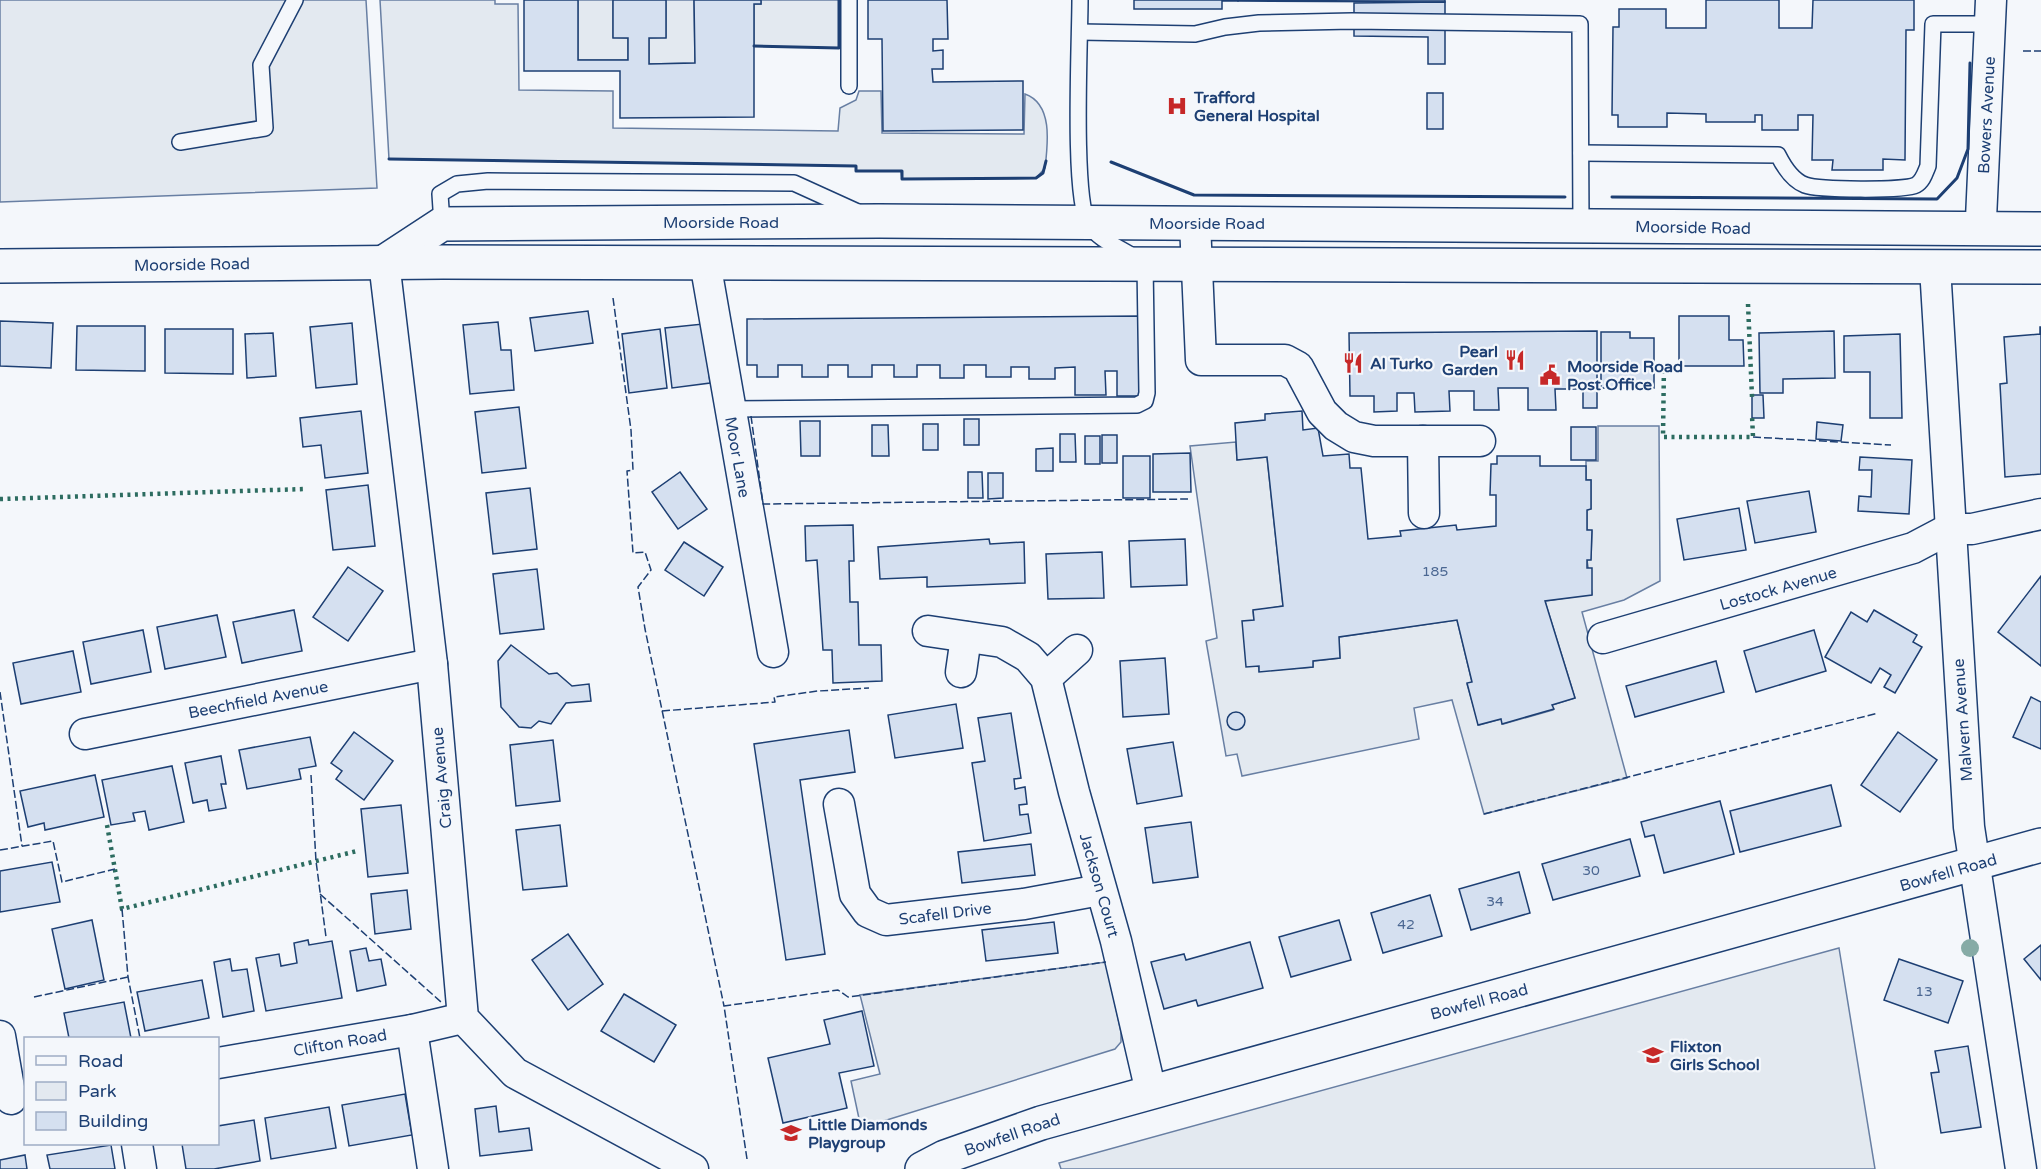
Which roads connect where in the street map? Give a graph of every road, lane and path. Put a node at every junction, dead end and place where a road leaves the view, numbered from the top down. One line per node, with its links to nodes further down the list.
1 (295, 0): 7 (lane)
2 (849, 0): 6 (lane)
3 (1080, 0): 5 (lane)
4 (1991, 12): 8 (lane); 16 (street, Bowers Avenue)
5 (1080, 32): 8 (lane); 11 (lane)
6 (849, 86)
7 (180, 142)
8 (1581, 153): 14 (lane)
9 (879, 221): 10 (street, Moorside Road); 11 (street, Moorside Road); 13 (lane)
10 (702, 222): 13 (street, Moorside Road); 19 (street)
11 (1087, 223): 12 (street, Moorside Road); 21 (lane)
12 (1194, 223): 14 (street, Moorside Road); 20 (street)
13 (442, 224): 18 (street)
14 (1581, 226): 15 (street, Moorside Road)
15 (1898, 229): 16 (street, Moorside Road); 23 (street)
16 (1974, 229): 17 (street, Moorside Road); 24 (street)
17 (2041, 229)
18 (384, 262): 19 (street, Moorside Road); 22 (street, Moorside Road); 37 (street, Craig Avenue)
19 (705, 262): 21 (street, Moorside Road); 26 (street, Moor Lane)
20 (1196, 264): 21 (street, Moorside Road); 23 (street, Moorside Road); 27 (street)
21 (1145, 265): 26 (lane)
22 (0, 266)
23 (1898, 266): 24 (street, Moorside Road)
24 (1950, 267): 25 (street, Moorside Road); 31 (street, Malvern Avenue)
25 (2041, 267)
26 (729, 409): 36 (street, Moor Lane)
27 (1423, 441): 28 (street); 29 (street)
28 (1479, 441)
29 (1424, 513)
30 (2041, 514): 31 (street)
31 (1949, 529): 34 (street, Lostock Avenue); 43 (street, Malvern Avenue)
32 (928, 631): 33 (street, Jackson Court)
33 (966, 637): 38 (street); 39 (street, Jackson Court)
34 (1603, 639)
35 (1077, 650): 39 (street)
36 (773, 652)
37 (432, 664): 40 (street, Beechfield Avenue); 45 (street, Craig Avenue)
38 (961, 672)
39 (1046, 678): 44 (street, Jackson Court)
40 (85, 734)
41 (839, 804): 44 (street, Scafell Drive)
42 (2041, 845): 43 (street, Bowfell Road)
43 (1974, 864): 49 (street, Bowfell Road); 56 (street, Malvern Avenue)
44 (1100, 891): 49 (street, Jackson Court)
45 (463, 1018): 46 (street, Clifton Road); 54 (street)
46 (412, 1029): 48 (street, Clifton Road); 53 (street)
47 (0, 1036): 50 (street)
48 (219, 1063)
49 (1151, 1092): 55 (street, Bowfell Road)
50 (12, 1099)
51 (137, 1145): 52 (street)
52 (141, 1169)
53 (433, 1169)
54 (693, 1169)
55 (922, 1169)
56 (2021, 1169)

